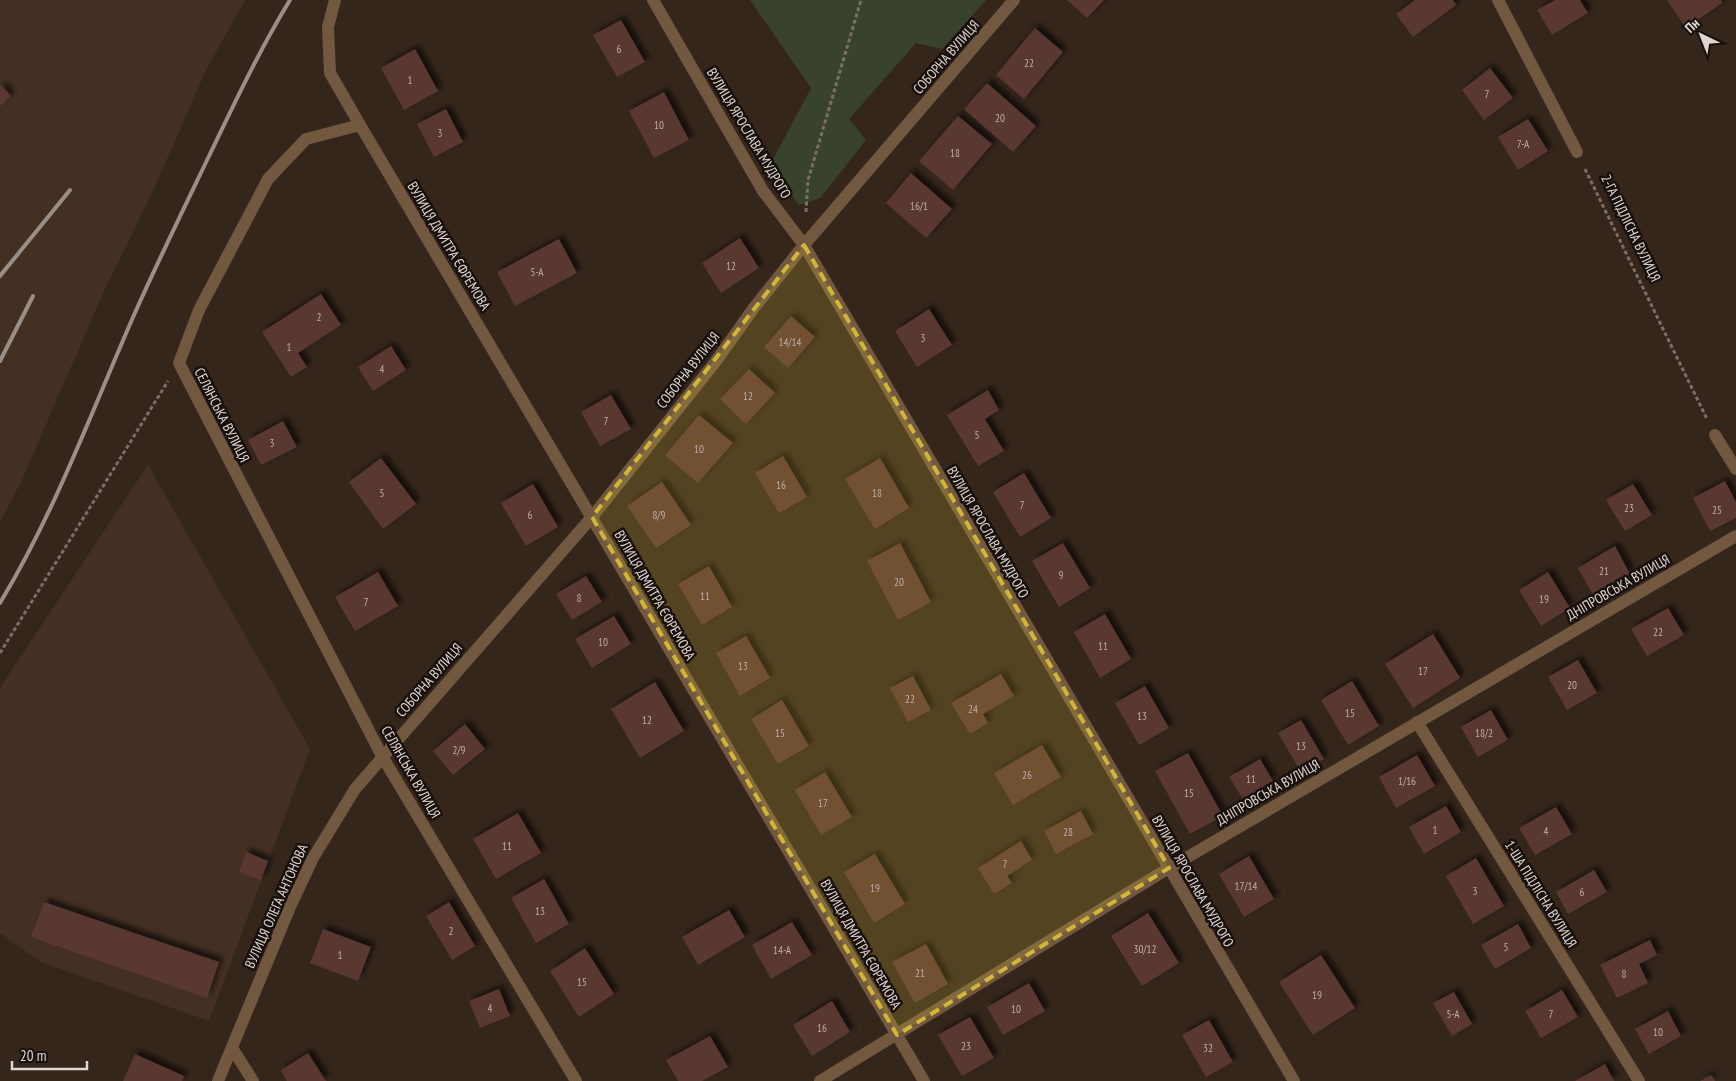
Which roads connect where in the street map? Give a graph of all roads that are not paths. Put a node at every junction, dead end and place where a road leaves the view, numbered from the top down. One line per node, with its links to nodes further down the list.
1 (334, 0): 5 (street, ВУЛИЦЯ ДМИТРА ЄФРЕМОВА)
2 (653, 0): 7 (street, ВУЛИЦЯ ЯРОСЛАВА МУДРОГО)
3 (1014, 0): 7 (street, СОБОРНА ВУЛИЦЯ)
4 (1498, 0): 6 (street)
5 (360, 125): 10 (street, ВУЛИЦЯ ДМИТРА ЄФРЕМОВА); 13 (street, СЕЛЯНСЬКА ВУЛИЦЯ)
6 (1577, 152)
7 (804, 245): 10 (street, СОБОРНА ВУЛИЦЯ); 14 (street, ВУЛИЦЯ ЯРОСЛАВА МУДРОГО)
8 (1714, 434): 9 (street)
9 (1736, 469)
10 (592, 517): 13 (street, СОБОРНА ВУЛИЦЯ); 15 (street, ВУЛИЦЯ ДМИТРА ЄФРЕМОВА)
11 (1736, 536): 12 (street, ДНІПРОВСЬКА ВУЛИЦЯ)
12 (1417, 722): 14 (street, ДНІПРОВСЬКА ВУЛИЦЯ); 23 (street, 1-ША ПІДЛІСНА ВУЛИЦЯ)
13 (382, 756): 16 (street, ВУЛИЦЯ ОЛЕГА АНТОНОВА); 19 (street, СЕЛЯНСЬКА ВУЛИЦЯ)
14 (1169, 868): 15 (street, ДНІПРОВСЬКА ВУЛИЦЯ); 22 (street, ВУЛИЦЯ ЯРОСЛАВА МУДРОГО)
15 (897, 1035): 20 (street, ДНІПРОВСЬКА ВУЛИЦЯ); 21 (street, ВУЛИЦЯ ДМИТРА ЄФРЕМОВА)
16 (232, 1048): 17 (street, ВУЛИЦЯ ОЛЕГА АНТОНОВА); 18 (street)
17 (218, 1081)
18 (253, 1081)
19 (576, 1081)
20 (820, 1081)
21 (924, 1081)
22 (1294, 1081)
23 (1639, 1081)

